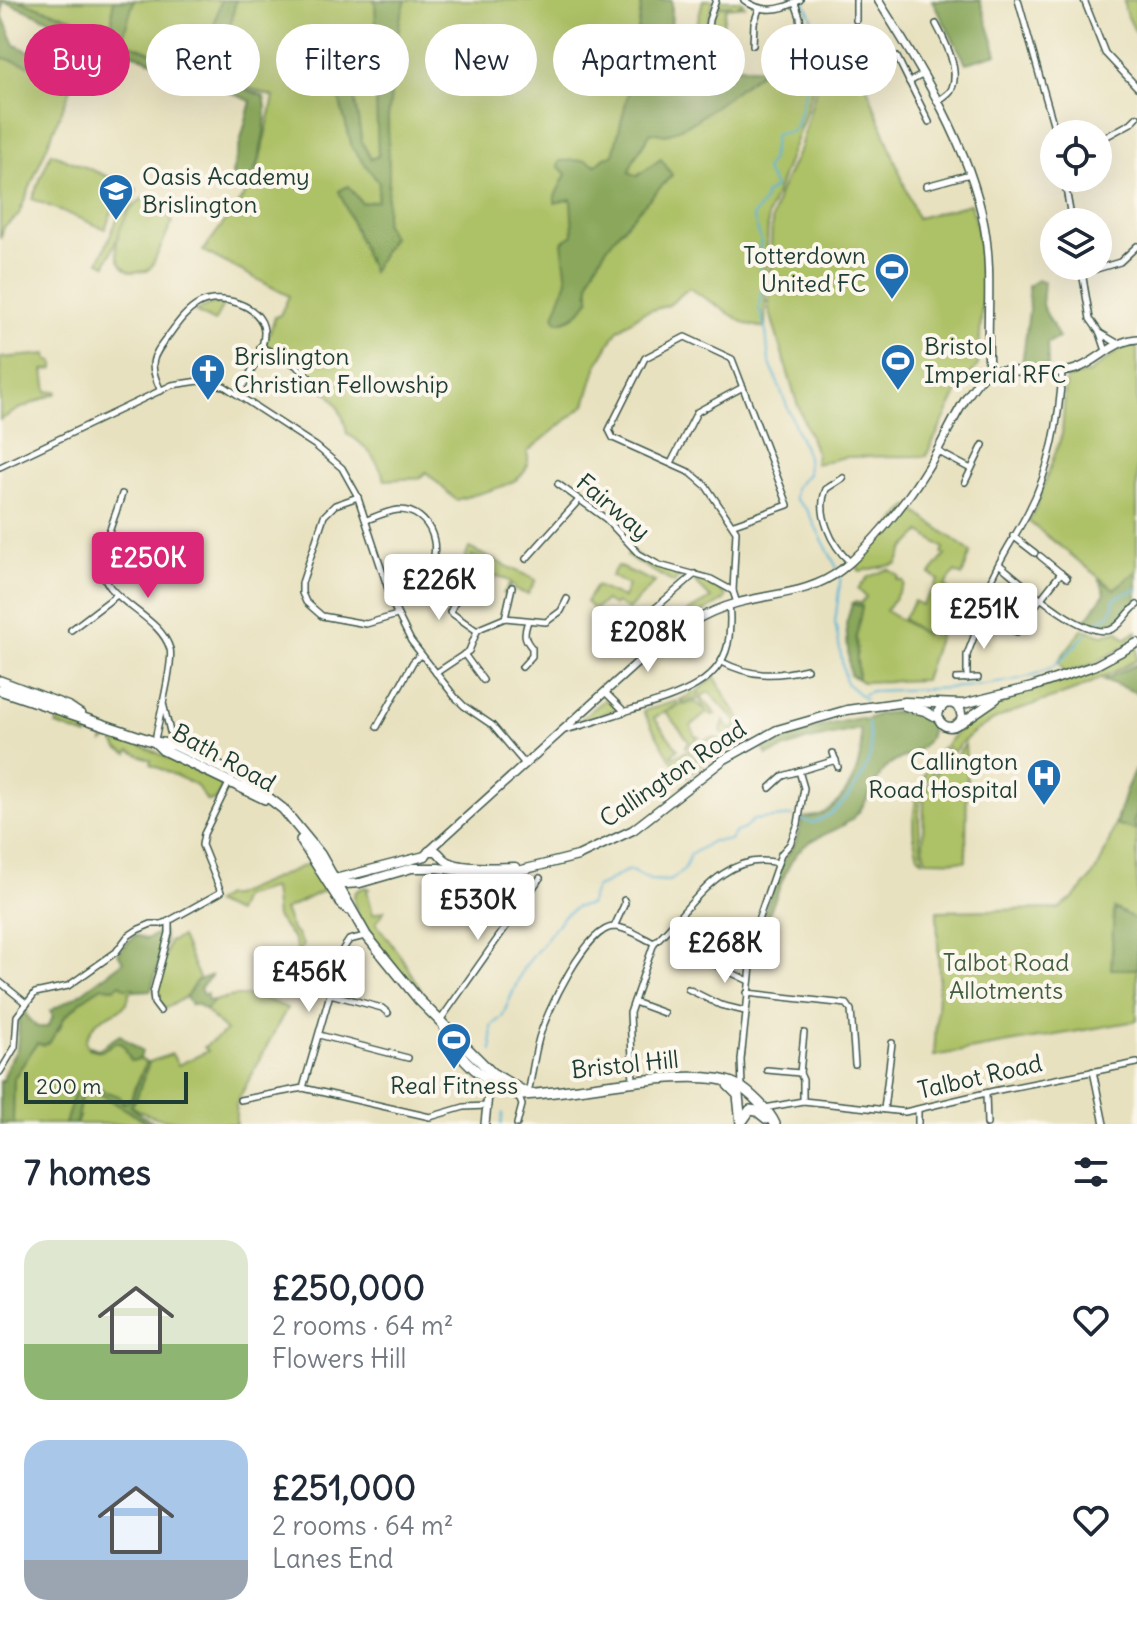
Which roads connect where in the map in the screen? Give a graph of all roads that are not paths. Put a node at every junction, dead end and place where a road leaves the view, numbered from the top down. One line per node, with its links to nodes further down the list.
1 (716, 0): 10 (street)
2 (744, 0): 8 (street)
3 (856, 0): 9 (street)
4 (878, 0): 15 (main road)
5 (1018, 0): 22 (street)
6 (1084, 0): 17 (street)
7 (793, 2): 8 (street); 11 (street)
8 (759, 9): 13 (street)
9 (856, 20)
10 (708, 24)
11 (801, 24)
12 (936, 24): 19 (street)
13 (753, 45)
14 (897, 57): 16 (street)
15 (922, 75): 16 (street); 19 (main road)
16 (909, 82): 18 (street)
17 (1137, 87)
18 (917, 99): 20 (street); 23 (street)
19 (936, 101): 25 (main road)
20 (907, 104)
21 (1137, 117): 24 (street)
22 (1052, 120)
23 (929, 122)
24 (1112, 133)
25 (971, 174): 26 (street); 35 (main road)
26 (926, 186)
27 (1137, 246): 28 (street)
28 (1112, 263)
29 (1084, 280): 30 (street)
30 (1100, 333): 32 (street); 34 (street)
31 (1137, 339): 32 (main road)
32 (1117, 343): 34 (main road)
33 (260, 347): 38 (street); 39 (street); 40 (street)
34 (1106, 351): 36 (main road)
35 (989, 370): 36 (main road); 42 (main road)
36 (1062, 372): 54 (street)
37 (743, 387): 43 (street); 43 (street); 53 (street)
38 (161, 391): 40 (street); 44 (street)
39 (320, 392)
40 (238, 394): 50 (street)
41 (983, 445): 45 (street)
42 (937, 451): 45 (street); 56 (main road)
43 (671, 463): 53 (street)
44 (0, 467)
45 (969, 468): 47 (street)
46 (843, 478): 56 (street)
47 (965, 482)
48 (558, 484): 51 (street, Fairway)
49 (122, 494): 65 (street)
50 (358, 497): 52 (street); 70 (street)
51 (579, 500): 55 (street); 59 (street, Fairway)
52 (367, 520): 63 (street); 63 (street)
53 (734, 524): 64 (street)
54 (1013, 536): 57 (street); 58 (street)
55 (526, 559)
56 (850, 562): 68 (main road)
57 (1000, 565): 66 (street); 73 (street)
58 (1061, 573): 60 (street); 66 (street)
59 (695, 574): 64 (street, Fairway); 76 (street)
60 (1067, 578)
61 (457, 585): 75 (street)
62 (512, 587): 71 (street)
63 (389, 591): 70 (street)
64 (733, 591): 68 (street)
65 (117, 595): 74 (street); 92 (street)
66 (1041, 597): 69 (street); 73 (street)
67 (567, 599): 72 (street)
68 (733, 604): 80 (street); 90 (main road)
69 (1137, 605)
70 (397, 615): 78 (street)
71 (505, 618): 72 (street); 75 (street)
72 (528, 621): 81 (street)
73 (980, 621): 86 (street)
74 (71, 630)
75 (477, 631): 79 (street)
76 (625, 634)
77 (1137, 643): 91 (main road)
78 (421, 654): 83 (street); 100 (street)
79 (464, 654): 83 (street); 87 (street)
80 (722, 662): 82 (street); 96 (street)
81 (522, 667)
82 (807, 669)
83 (436, 673): 105 (street)
84 (978, 678): 86 (street)
85 (956, 679): 86 (street)
86 (967, 679)
87 (483, 680)
88 (0, 681): 97 (highway, Bath Road)
89 (2, 690): 97 (highway, Bath Road)
90 (605, 692): 96 (street); 101 (main road)
91 (1007, 693): 93 (main road); 99 (main road)
92 (163, 702): 102 (street); 103 (street)
93 (955, 704): 95 (main road); 99 (main road)
94 (889, 705): 95 (main road, Callington Road); 98 (main road, Callington Road); 114 (main road, Callington Road)
95 (944, 705): 98 (main road)
96 (625, 712): 101 (street)
97 (81, 715): 102 (highway, Bath Road)
98 (938, 718): 99 (main road)
99 (957, 725)
100 (377, 727)
101 (563, 730): 105 (main road)
102 (155, 742): 103 (highway, Bath Road); 107 (highway, Bath Road)
103 (174, 745): 116 (highway, Bath Road)
104 (833, 753): 106 (street)
105 (525, 764): 109 (main road)
106 (799, 771): 108 (street); 112 (street)
107 (230, 781): 116 (highway, Bath Road); 121 (street)
108 (770, 788)
109 (445, 835): 110 (main road); 111 (main road)
110 (427, 853): 111 (main road); 113 (main road); 116 (main road)
111 (442, 856): 113 (main road); 114 (main road)
112 (778, 863): 124 (street); 126 (street)
113 (433, 868): 114 (main road); 117 (main road)
114 (528, 868)
115 (540, 878): 137 (street)
116 (336, 883): 117 (main road); 118 (highway); 120 (highway)
117 (360, 883): 118 (main road)
118 (347, 898): 120 (highway)
119 (624, 900): 122 (street)
120 (352, 912): 123 (highway)
121 (169, 921): 132 (street); 133 (street)
122 (614, 927): 124 (street); 155 (street)
123 (366, 935): 130 (street); 137 (highway)
124 (654, 943): 131 (street)
125 (713, 964): 126 (street)
126 (749, 981): 129 (street)
127 (0, 982): 132 (street)
128 (688, 989): 134 (street)
129 (747, 993): 134 (street); 144 (street)
130 (330, 994): 135 (street); 139 (street)
131 (634, 1002): 136 (street); 151 (street)
132 (27, 1004): 147 (street)
133 (160, 1011)
134 (745, 1011): 152 (street)
135 (388, 1013)
136 (664, 1013)
137 (441, 1025): 141 (highway)
138 (804, 1033): 148 (street)
139 (319, 1035): 142 (street); 153 (street)
140 (892, 1043): 162 (street)
141 (468, 1055): 149 (highway); 150 (highway)
142 (408, 1058)
143 (1137, 1063): 146 (street, Talbot Road)
144 (855, 1064)
145 (767, 1070): 148 (street)
146 (1093, 1071): 154 (street, Talbot Road); 170 (street)
147 (0, 1072)
148 (800, 1073): 158 (street)
149 (485, 1077): 150 (highway); 156 (main road)
150 (496, 1081): 155 (highway); 156 (main road)
151 (633, 1083): 152 (highway, Bristol Hill); 155 (highway, Bristol Hill)
152 (739, 1085): 161 (highway); 164 (highway)
153 (303, 1088): 157 (street); 160 (street)
154 (986, 1093): 163 (street, Talbot Road); 169 (street)
155 (523, 1094): 166 (street)
156 (488, 1095): 160 (main road)
157 (240, 1100)
158 (803, 1101): 159 (street, Talbot Road); 162 (street, Talbot Road)
159 (783, 1105): 161 (street, Talbot Road); 167 (street)
160 (486, 1106): 165 (main road)
161 (764, 1108): 167 (highway)
162 (884, 1109): 163 (street, Talbot Road)
163 (916, 1110): 168 (street)
164 (741, 1123): 167 (highway)
165 (485, 1124)
166 (517, 1124)
167 (775, 1124)
168 (918, 1124)
169 (987, 1124)
170 (1104, 1124)

